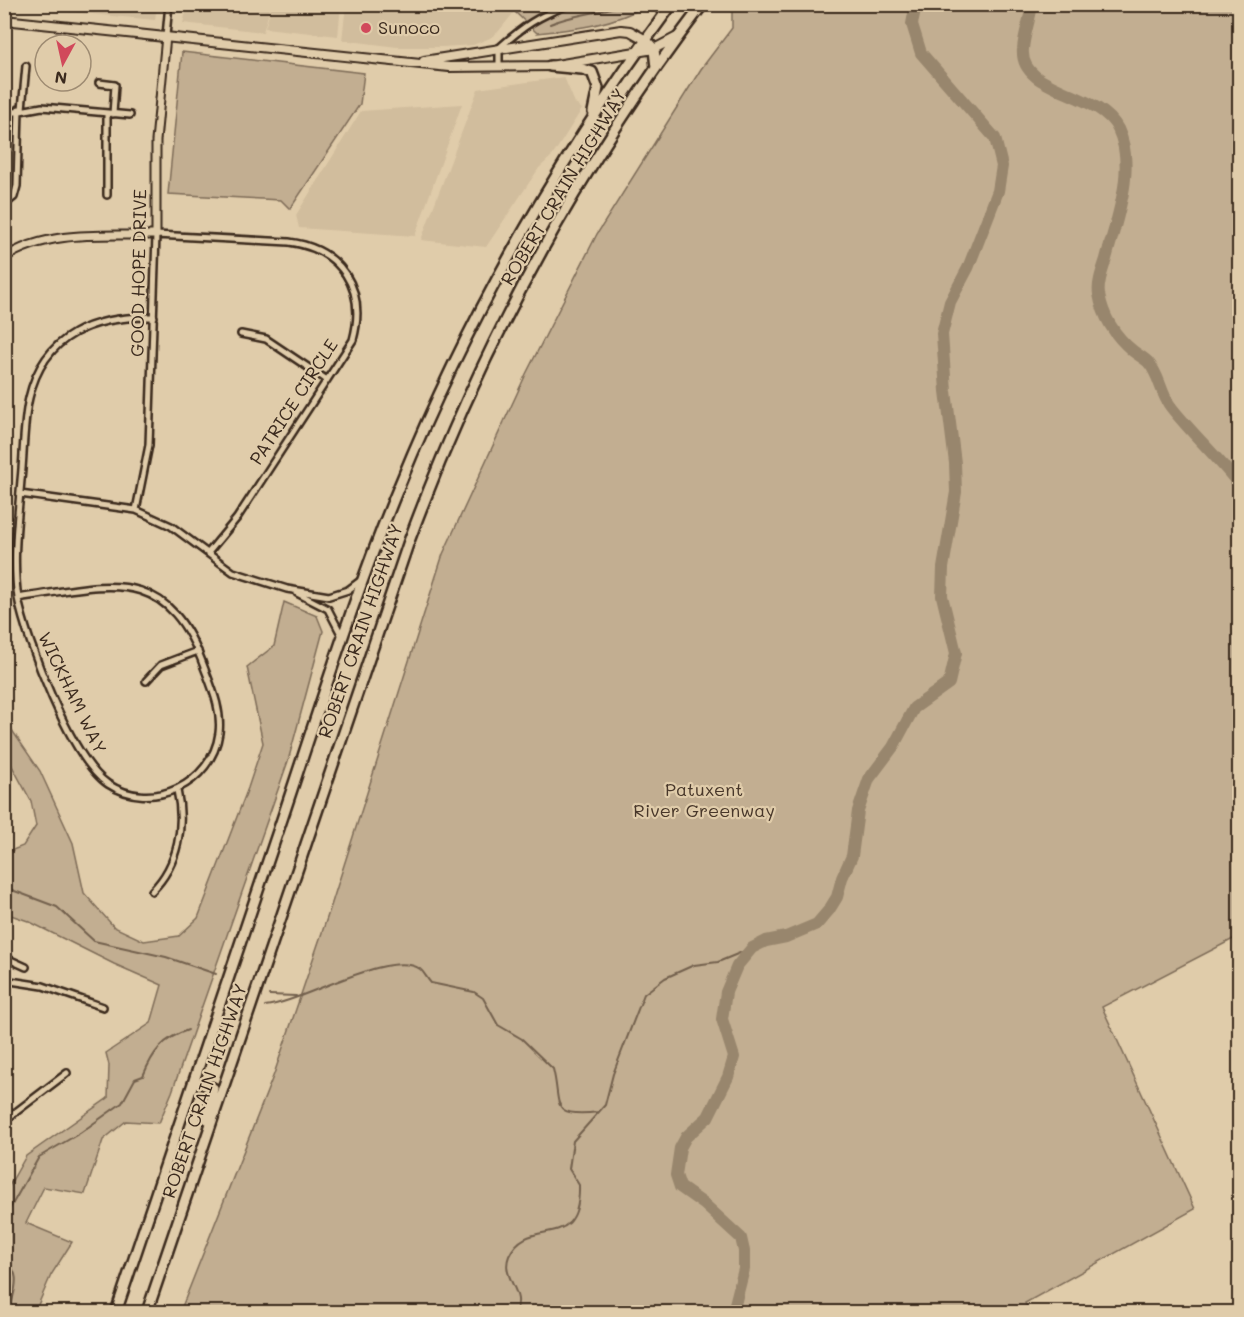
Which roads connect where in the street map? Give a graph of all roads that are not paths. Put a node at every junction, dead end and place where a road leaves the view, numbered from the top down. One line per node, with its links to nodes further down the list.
1 (169, 4): 7 (street)
2 (570, 4): 9 (street)
3 (672, 4): 8 (highway, ROBERT CRAIN HIGHWAY)
4 (703, 4): 6 (highway, ROBERT CRAIN HIGHWAY)
5 (4, 20): 7 (main road)
6 (680, 34): 10 (main road); 16 (highway, ROBERT CRAIN HIGHWAY)
7 (166, 36): 12 (main road); 25 (street, GOOD HOPE DRIVE)
8 (646, 40): 9 (main road); 10 (highway); 11 (highway, ROBERT CRAIN HIGHWAY)
9 (499, 48): 12 (main road); 15 (street)
10 (654, 49): 11 (main road); 16 (highway)
11 (636, 53): 14 (main road); 22 (highway, ROBERT CRAIN HIGHWAY)
12 (419, 62): 15 (main road)
13 (26, 66): 18 (street)
14 (550, 66): 15 (main road); 22 (highway)
15 (499, 67)
16 (655, 70): 48 (highway, ROBERT CRAIN HIGHWAY)
17 (99, 83): 19 (street)
18 (20, 109): 19 (street); 20 (street); 24 (street)
19 (110, 113): 21 (street); 23 (street)
20 (4, 114)
21 (130, 115)
22 (592, 118): 33 (highway, ROBERT CRAIN HIGHWAY)
23 (107, 195)
24 (4, 206)
25 (156, 235): 26 (street); 27 (street, GOOD HOPE DRIVE); 29 (street, PATRICE CIRCLE)
26 (4, 258)
27 (154, 317): 30 (street, WICKHAM WAY); 31 (street, GOOD HOPE DRIVE)
28 (241, 334): 29 (street)
29 (327, 380): 32 (street, PATRICE CIRCLE)
30 (20, 494): 31 (street); 35 (street, WICKHAM WAY)
31 (136, 510): 32 (street)
32 (208, 553): 34 (street)
33 (364, 579): 34 (street); 36 (highway, ROBERT CRAIN HIGHWAY)
34 (287, 589): 36 (street)
35 (18, 598): 37 (street, WICKHAM WAY); 39 (street, WICKHAM WAY)
36 (343, 639): 46 (highway, ROBERT CRAIN HIGHWAY)
37 (198, 651): 38 (street); 39 (street, WICKHAM WAY)
38 (146, 681)
39 (177, 790): 40 (street)
40 (152, 891)
41 (4, 957): 42 (street)
42 (26, 968)
43 (4, 980): 44 (street)
44 (103, 1007)
45 (67, 1073): 47 (street)
46 (194, 1081): 48 (highway); 49 (highway, ROBERT CRAIN HIGHWAY)
47 (4, 1120)
48 (199, 1159): 50 (highway, ROBERT CRAIN HIGHWAY)
49 (116, 1312)
50 (147, 1312)

